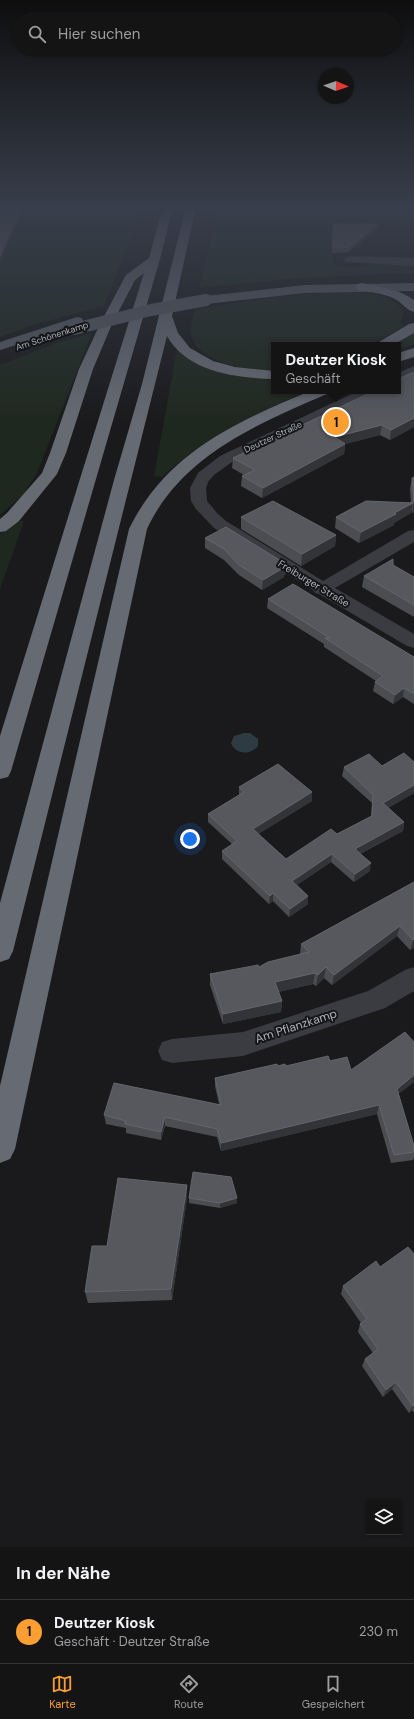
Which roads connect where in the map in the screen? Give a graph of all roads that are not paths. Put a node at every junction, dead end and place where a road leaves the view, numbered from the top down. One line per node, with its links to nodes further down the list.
1 (129, 279): 26 (highway)
2 (148, 279): 31 (highway)
3 (175, 279): 9 (highway)
4 (410, 279): 7 (main road, Am Schönenkamp)
5 (362, 287): 6 (main road, Am Schönenkamp); 7 (main road, Am Schönenkamp); 8 (highway)
6 (414, 287)
7 (207, 297): 11 (main road, Am Schönenkamp, bridge)
8 (414, 308)
9 (166, 317): 20 (highway); 24 (highway)
10 (414, 318): 13 (highway)
11 (76, 325): 15 (main road, Am Schönenkamp); 17 (main road, Am Schönenkamp)
12 (414, 327): 13 (highway)
13 (402, 334): 14 (highway)
14 (389, 342)
15 (0, 346)
16 (414, 352): 18 (highway)
17 (0, 354)
18 (401, 357)
19 (414, 370): 21 (street)
20 (271, 375)
21 (401, 376)
22 (315, 394): 27 (highway)
23 (364, 394): 25 (street, Deutzer Straße)
24 (122, 480): 27 (highway); 32 (highway)
25 (200, 502): 29 (street, Freiburger Straße)
26 (0, 527)
27 (138, 529): 35 (highway)
28 (414, 535): 29 (street)
29 (321, 589): 30 (street, Freiburger Straße)
30 (414, 642)
31 (0, 771)
32 (0, 951)
33 (414, 978): 34 (street, Am Pflanzkamp)
34 (172, 1051)
35 (0, 1149)

